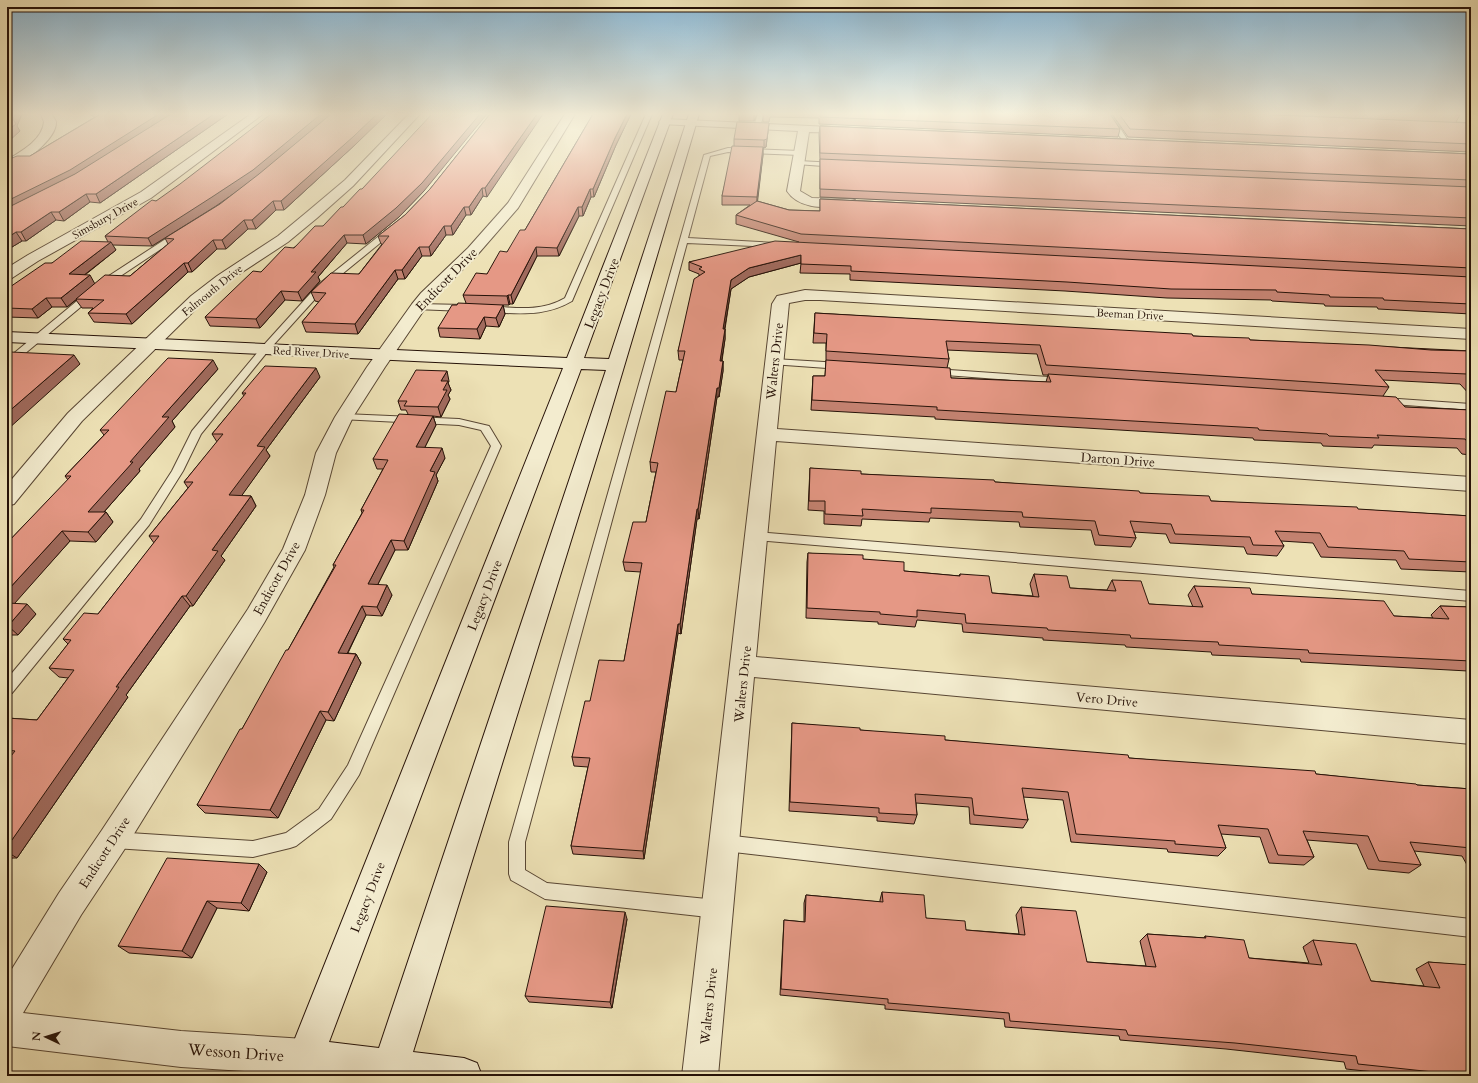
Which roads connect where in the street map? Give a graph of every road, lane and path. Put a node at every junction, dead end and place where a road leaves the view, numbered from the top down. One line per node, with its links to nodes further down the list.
1 (188, 165): 16 (street, Simsbury Drive)
2 (367, 165): 22 (street, Falmouth Drive)
3 (538, 165): 18 (street, Endicott Drive)
4 (627, 165): 18 (lane)
5 (649, 165): 26 (street, Legacy Drive)
6 (678, 165): 28 (street)
7 (704, 165): 14 (lane)
8 (798, 165): 11 (street)
9 (842, 165): 10 (lane)
10 (845, 165)
11 (861, 204)
12 (398, 224): 23 (lane)
13 (190, 228): 21 (lane)
14 (683, 240): 15 (lane); 45 (lane)
15 (787, 245)
16 (7, 275)
17 (790, 297): 19 (street, Beeman Drive); 25 (street, Walters Drive)
18 (418, 306): 24 (street, Endicott Drive)
19 (1471, 334)
20 (7, 337): 21 (street, Red River Drive)
21 (38, 339): 22 (street, Red River Drive); 27 (lane)
22 (150, 344): 23 (street, Red River Drive); 37 (street, Falmouth Drive)
23 (265, 349): 24 (street, Red River Drive); 41 (lane)
24 (384, 355): 26 (street, Red River Drive); 34 (street, Endicott Drive)
25 (774, 362): 29 (lane); 35 (street, Walters Drive)
26 (574, 363): 28 (street, Red River Drive); 49 (street, Legacy Drive)
27 (7, 364)
28 (616, 365): 50 (street)
29 (853, 367)
30 (924, 372): 31 (lane)
31 (1075, 381)
32 (1376, 401): 33 (lane)
33 (1471, 407)
34 (344, 416): 43 (street, Endicott Drive); 43 (lane)
35 (766, 434): 36 (street, Darton Drive); 38 (street, Walters Drive)
36 (1471, 484)
37 (7, 499)
38 (757, 536): 39 (lane); 40 (street, Walters Drive)
39 (1471, 596)
40 (744, 666): 42 (street, Vero Drive); 44 (street, Walters Drive)
41 (7, 689)
42 (1471, 732)
43 (113, 840): 47 (street, Endicott Drive)
44 (725, 843): 45 (street, Walters Drive); 46 (lane)
45 (718, 910): 52 (street, Walters Drive)
46 (1471, 928)
47 (7, 1008)
48 (7, 1029): 49 (street, Wesson Drive)
49 (302, 1066): 50 (street, Wesson Drive)
50 (390, 1072): 51 (street, Wesson Drive)
51 (464, 1076)
52 (700, 1076)

